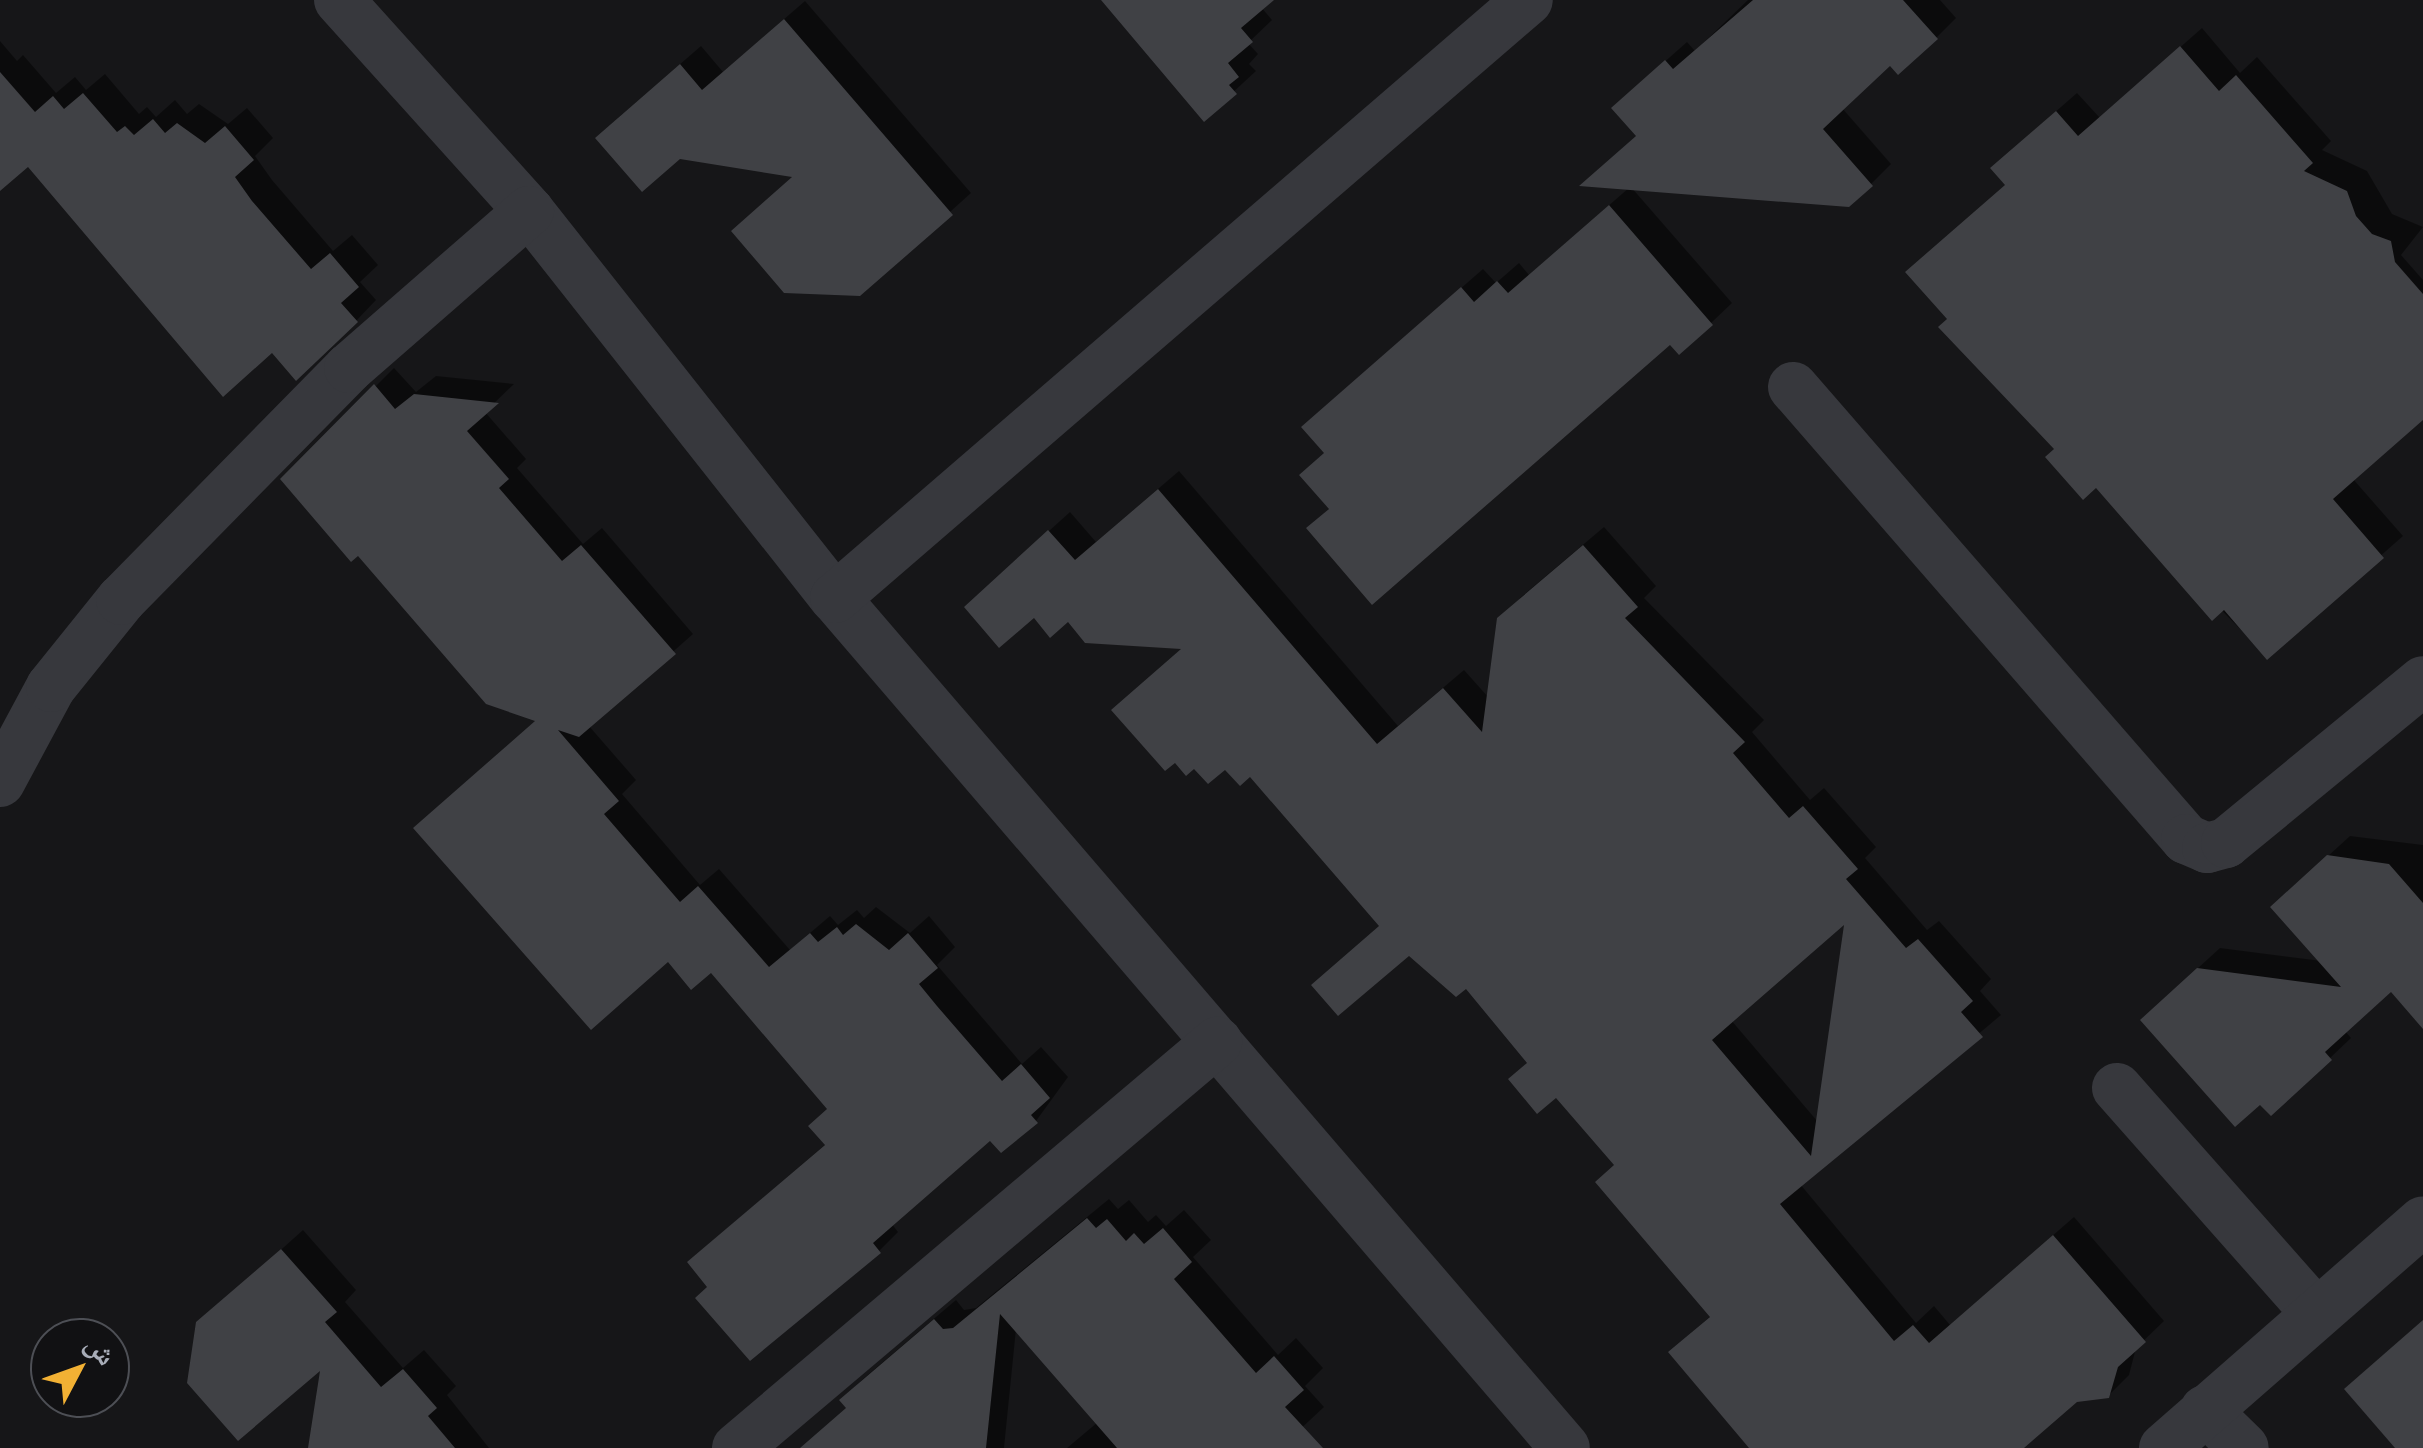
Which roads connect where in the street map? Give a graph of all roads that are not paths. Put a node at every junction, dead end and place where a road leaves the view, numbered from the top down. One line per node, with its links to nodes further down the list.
1 (339, 0): 3 (street)
2 (1528, 0): 5 (street)
3 (529, 212): 5 (street); 7 (street)
4 (1793, 387): 6 (street)
5 (835, 598): 8 (street)
6 (2423, 681)
7 (0, 782)
8 (1216, 1042): 13 (street); 14 (street)
9 (2117, 1088): 11 (street)
10 (2423, 1222): 11 (street)
11 (2316, 1313): 12 (street)
12 (2205, 1410): 15 (street); 16 (street)
13 (737, 1448)
14 (1565, 1448)
15 (2164, 1448)
16 (2244, 1448)

